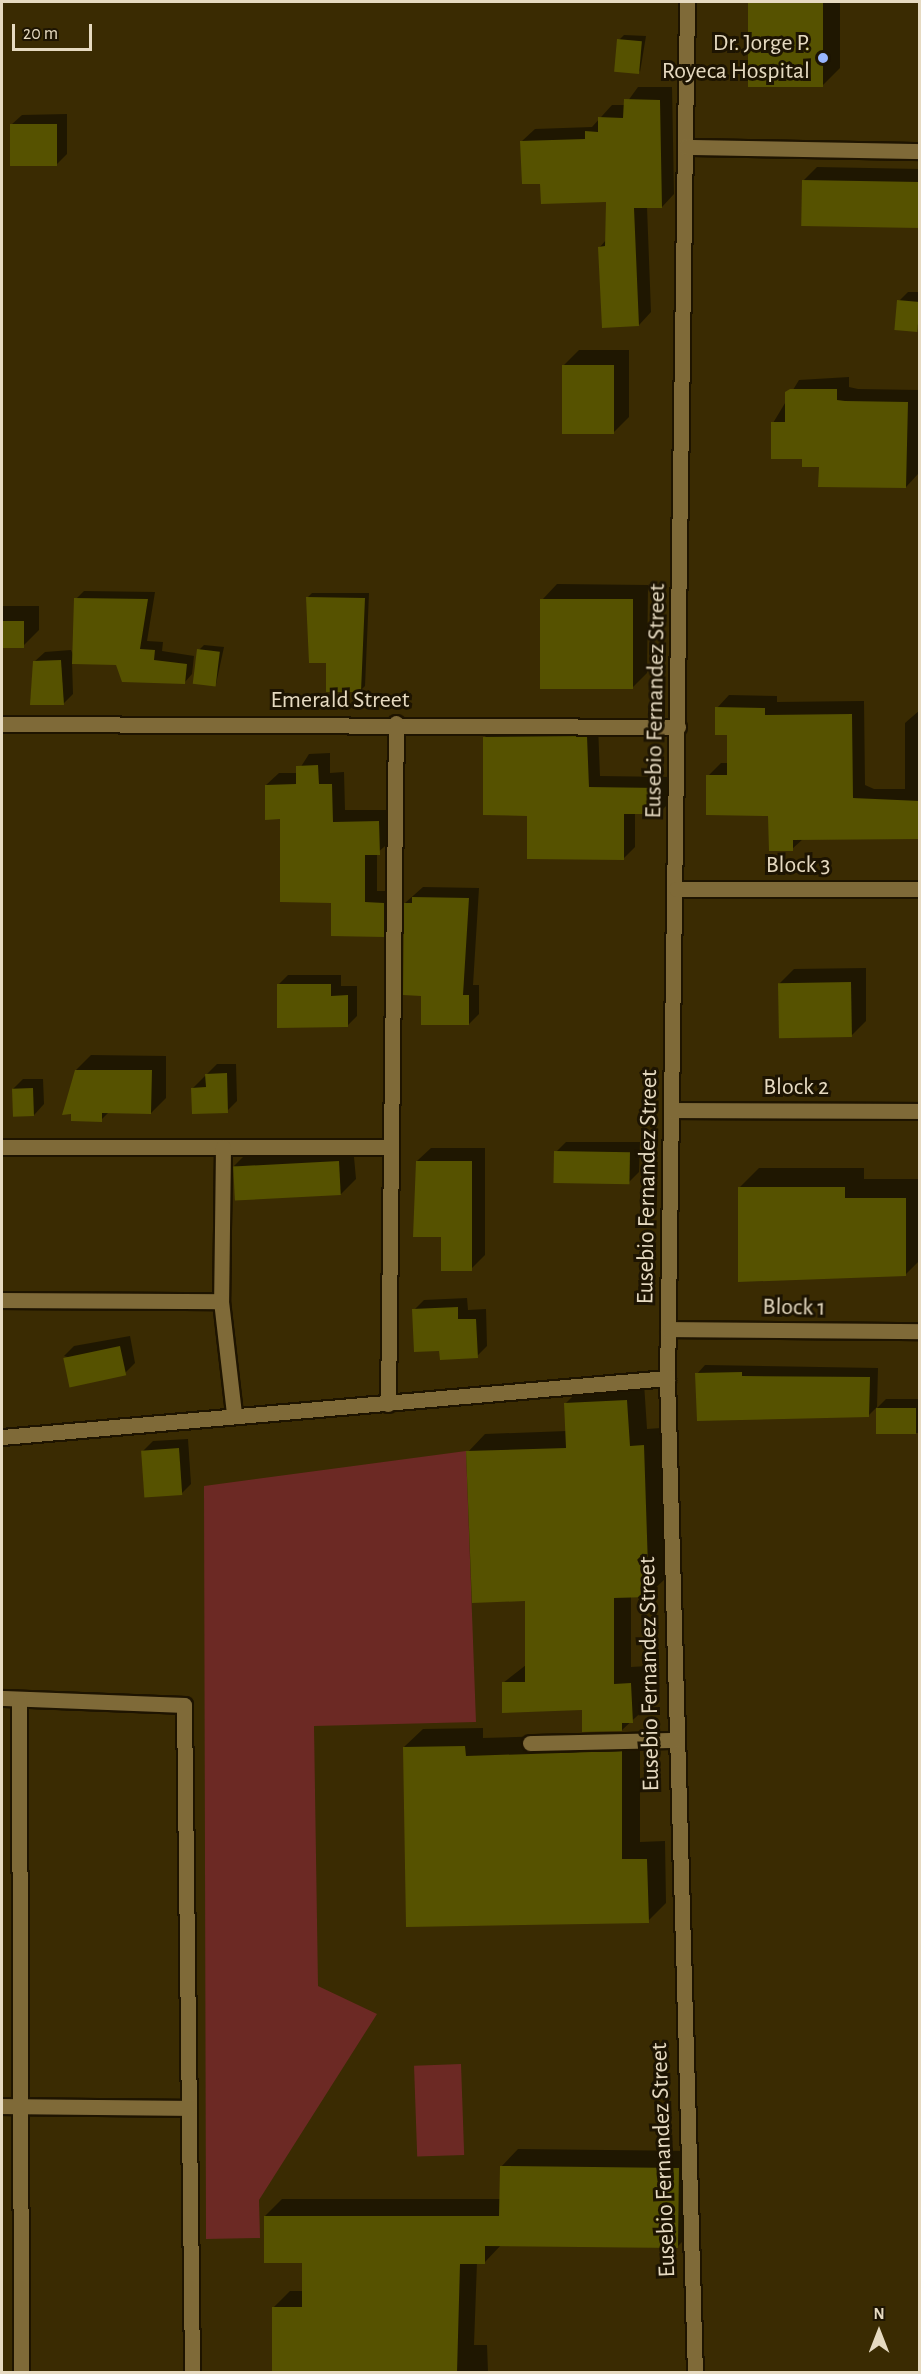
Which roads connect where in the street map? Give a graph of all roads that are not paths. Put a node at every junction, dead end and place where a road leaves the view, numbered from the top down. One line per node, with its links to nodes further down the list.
1 (687, 2): 2 (street, Eusebio Fernandez Street)
2 (686, 147): 3 (street); 6 (street, Eusebio Fernandez Street)
3 (920, 151)
4 (396, 723): 5 (street, Emerald Street); 6 (street, Emerald Street); 13 (street)
5 (2, 724)
6 (678, 727): 7 (street, Eusebio Fernandez Street)
7 (676, 889): 8 (street, Block 3); 9 (street, Eusebio Fernandez Street)
8 (920, 889)
9 (672, 1110): 10 (street, Block 2); 16 (street, Eusebio Fernandez Street)
10 (920, 1111)
11 (2, 1147): 12 (street)
12 (223, 1147): 13 (street); 15 (street)
13 (388, 1148): 19 (street)
14 (2, 1300): 15 (street)
15 (221, 1301): 20 (street)
16 (668, 1329): 17 (street, Block 1); 18 (street, Eusebio Fernandez Street)
17 (920, 1331)
18 (667, 1378): 19 (street); 24 (street, Eusebio Fernandez Street)
19 (388, 1404): 20 (street)
20 (234, 1414): 21 (street)
21 (2, 1437)
22 (2, 1698): 23 (street)
23 (19, 1699): 27 (street); 28 (street)
24 (674, 1740): 25 (street); 31 (street, Eusebio Fernandez Street)
25 (530, 1743)
26 (2, 2106): 27 (street)
27 (20, 2106): 28 (street); 29 (street)
28 (189, 2108): 30 (street)
29 (21, 2373)
30 (192, 2373)
31 (695, 2373)

